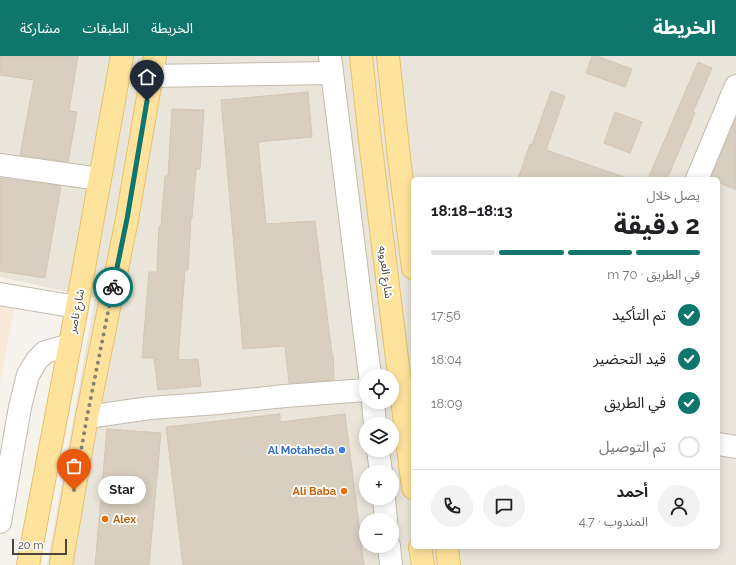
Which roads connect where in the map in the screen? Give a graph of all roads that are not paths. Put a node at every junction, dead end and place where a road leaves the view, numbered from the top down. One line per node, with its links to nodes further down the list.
1 (122, 56): 7 (main road, شارع ناصر)
2 (361, 56): 13 (main road, شارع العروبه)
3 (388, 56): 12 (main road)
4 (331, 65): 5 (street); 18 (street)
5 (153, 66): 8 (main road)
6 (736, 86): 10 (street)
7 (111, 120): 8 (main road); 11 (main road, شارع ناصر)
8 (143, 126): 20 (main road)
9 (0, 165): 11 (street)
10 (698, 177)
11 (100, 179): 16 (main road, شارع ناصر)
12 (408, 226): 13 (main road); 14 (main road)
13 (381, 230): 23 (main road, شارع العروبه)
14 (411, 251)
15 (0, 294): 16 (street)
16 (77, 307): 17 (main road, شارع ناصر)
17 (70, 345): 24 (street); 28 (main road, شارع ناصر)
18 (369, 369)
19 (359, 391): 20 (street)
20 (87, 417): 29 (main road)
21 (720, 444): 22 (street)
22 (736, 447)
23 (411, 472)
24 (0, 522)
25 (420, 549): 31 (main road)
26 (447, 549): 32 (main road)
27 (390, 553): 30 (street)
28 (28, 565)
29 (60, 565)
30 (391, 565)
31 (423, 565)
32 (449, 565)

